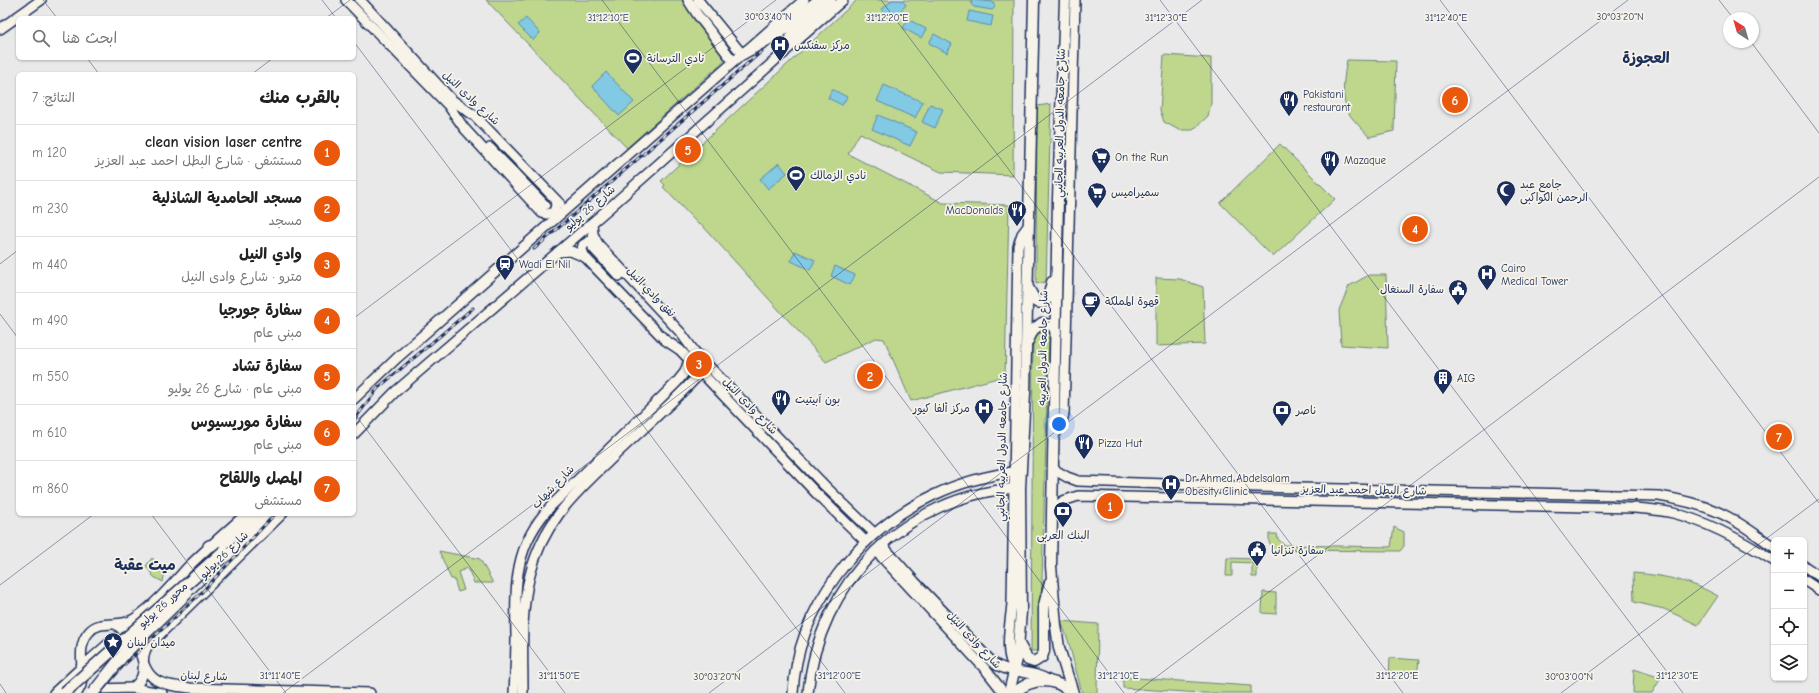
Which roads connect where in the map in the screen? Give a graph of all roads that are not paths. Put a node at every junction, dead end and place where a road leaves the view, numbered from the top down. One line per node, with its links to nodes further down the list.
1 (41, 0): 14 (street)
2 (346, 0): 19 (street, شارع وادى النيل)
3 (360, 0): 19 (street, شارع وادى النيل)
4 (688, 0): 13 (street)
5 (698, 0): 13 (street)
6 (804, 0): 18 (street, شارع 26 يوليو)
7 (819, 0): 18 (highway)
8 (830, 0): 17 (highway)
9 (843, 0): 17 (street, شارع 26 يوليو)
10 (1034, 0): 24 (main road, شارع جامعه الدول العربيه)
11 (1064, 0): 20 (main road, شارع جامعه الدول العربيه)
12 (1075, 0): 21 (street, شارع جامعه الدول العربيه الجانبي)
13 (700, 11): 18 (street)
14 (18, 16)
15 (16, 18): 16 (street)
16 (0, 29)
17 (782, 53): 23 (street, شارع 26 يوليو)
18 (737, 57): 22 (street, شارع 26 يوليو)
19 (452, 104): 22 (street)
20 (1060, 156): 21 (street); 27 (main road, شارع جامعه الدول العربيه)
21 (1071, 157): 38 (street, شارع جامعه الدول العربيه الجانبي)
22 (570, 208): 36 (street, شارع 26 يوليو)
23 (592, 222): 25 (street, شارع وادى النيل); 26 (street, شارع 26 يوليو)
24 (1028, 226): 28 (main road, شارع جامعه الدول العربيه); 40 (street, شارع جامعه الدول العربيه الجانبي)
25 (591, 250): 26 (street); 31 (street, شارع وادى النيل); 32 (street, شارع وادى النيل)
26 (558, 252): 37 (street, شارع 26 يوليو)
27 (1057, 267): 28 (main road); 29 (main road, شارع جامعه الدول العربيه)
28 (1028, 288): 30 (main road, شارع جامعه الدول العربيه)
29 (1056, 332): 30 (main road); 38 (main road, شارع جامعه الدول العربيه)
30 (1026, 345): 40 (main road, شارع جامعه الدول العربيه)
31 (689, 360): 33 (street, شارع وادى النيل); 34 (street, شارع شهاب)
32 (707, 365): 33 (street, شارع شهاب); 57 (street, شارع وادى النيل)
33 (701, 373): 35 (street, شارع شهاب); 59 (street, شارع وادى النيل)
34 (682, 376): 35 (street); 93 (street, شارع شهاب)
35 (690, 383): 94 (street, شارع شهاب)
36 (356, 397)
37 (356, 432)
38 (1054, 436): 39 (main road, شارع جامعه الدول العربيه)
39 (1053, 469): 42 (street, شارع البطل احمد عبد العزيز); 49 (main road, شارع جامعه الدول العربيه)
40 (1017, 471): 41 (street); 43 (main road, شارع جامعه الدول العربيه)
41 (979, 478): 45 (street); 57 (street)
42 (1078, 481): 44 (street, شارع البطل احمد عبد العزيز); 46 (street)
43 (1016, 488): 45 (street); 75 (main road, شارع جامعه الدول العربيه); 82 (street, شارع جامعه الدول العربيه الجانبي)
44 (1466, 491): 47 (street); 48 (street, شارع البطل احمد عبد العزيز)
45 (983, 493): 62 (street)
46 (1078, 496): 47 (street, شارع البطل احمد عبد العزيز); 49 (street, شارع البطل احمد عبد العزيز)
47 (1465, 505): 56 (street, شارع البطل احمد عبد العزيز)
48 (1715, 510): 55 (street, شارع البطل احمد عبد العزيز); 56 (street)
49 (1052, 511): 67 (main road, شارع جامعه الدول العربيه)
50 (244, 516): 61 (street, شارع 26 يوليو)
51 (257, 516): 61 (highway)
52 (257, 516): 63 (highway, محور 26 يوليو)
53 (273, 516): 63 (highway, محور 26 يوليو)
54 (280, 516): 74 (street, شارع 26 يوليو)
55 (1730, 518): 58 (street); 60 (street, شارع البطل احمد عبد العزيز)
56 (1699, 522): 58 (street, شارع البطل احمد عبد العزيز)
57 (875, 534): 59 (street)
58 (1731, 536): 64 (street, شارع البطل احمد عبد العزيز)
59 (866, 542): 71 (street)
60 (1771, 545)
61 (209, 546): 70 (street, شارع 26 يوليو)
62 (879, 548): 72 (street); 79 (street, شارع وادى النيل); 83 (street, شارع وادى النيل)
63 (226, 554): 87 (highway, محور 26 يوليو, bridge); 89 (highway, محور 26 يوليو, bridge)
64 (1771, 559)
65 (1807, 568): 66 (street)
66 (1819, 576)
67 (1051, 577): 75 (main road); 100 (main road, شارع جامعه الدول العربيه)
68 (1807, 582): 69 (street)
69 (1819, 590)
70 (151, 605): 73 (street, شارع 26 يوليو); 74 (street)
71 (812, 619): 72 (street); 76 (street)
72 (824, 623): 77 (street)
73 (117, 625): 78 (street, شارع لبنان); 81 (street, شارع 26 يوليو)
74 (168, 625): 80 (street, شارع 26 يوليو)
75 (1019, 638): 82 (main road, شارع جامعه الدول العربيه)
76 (804, 639): 77 (street); 95 (street)
77 (817, 641): 96 (street)
78 (138, 650): 80 (street, شارع لبنان); 81 (street)
79 (992, 662): 82 (street, شارع وادى النيل); 83 (street)
80 (144, 665): 85 (street, شارع 26 يوليو); 86 (street, شارع لبنان)
81 (82, 667): 88 (street); 90 (highway)
82 (1015, 669): 84 (street, شارع وادى النيل); 98 (main road, شارع جامعه الدول العربيه)
83 (986, 670): 97 (street, شارع وادى النيل)
84 (1050, 681): 99 (main road); 100 (main road)
85 (132, 688): 87 (street); 91 (street)
86 (206, 691): 92 (street, شارع لبنان)
87 (93, 692)
88 (54, 693)
89 (64, 693)
90 (76, 693)
91 (162, 693)
92 (370, 693)
93 (514, 693)
94 (523, 693)
95 (793, 693)
96 (808, 693)
97 (1004, 693)
98 (1009, 693)
99 (1015, 693)
100 (1072, 693)

